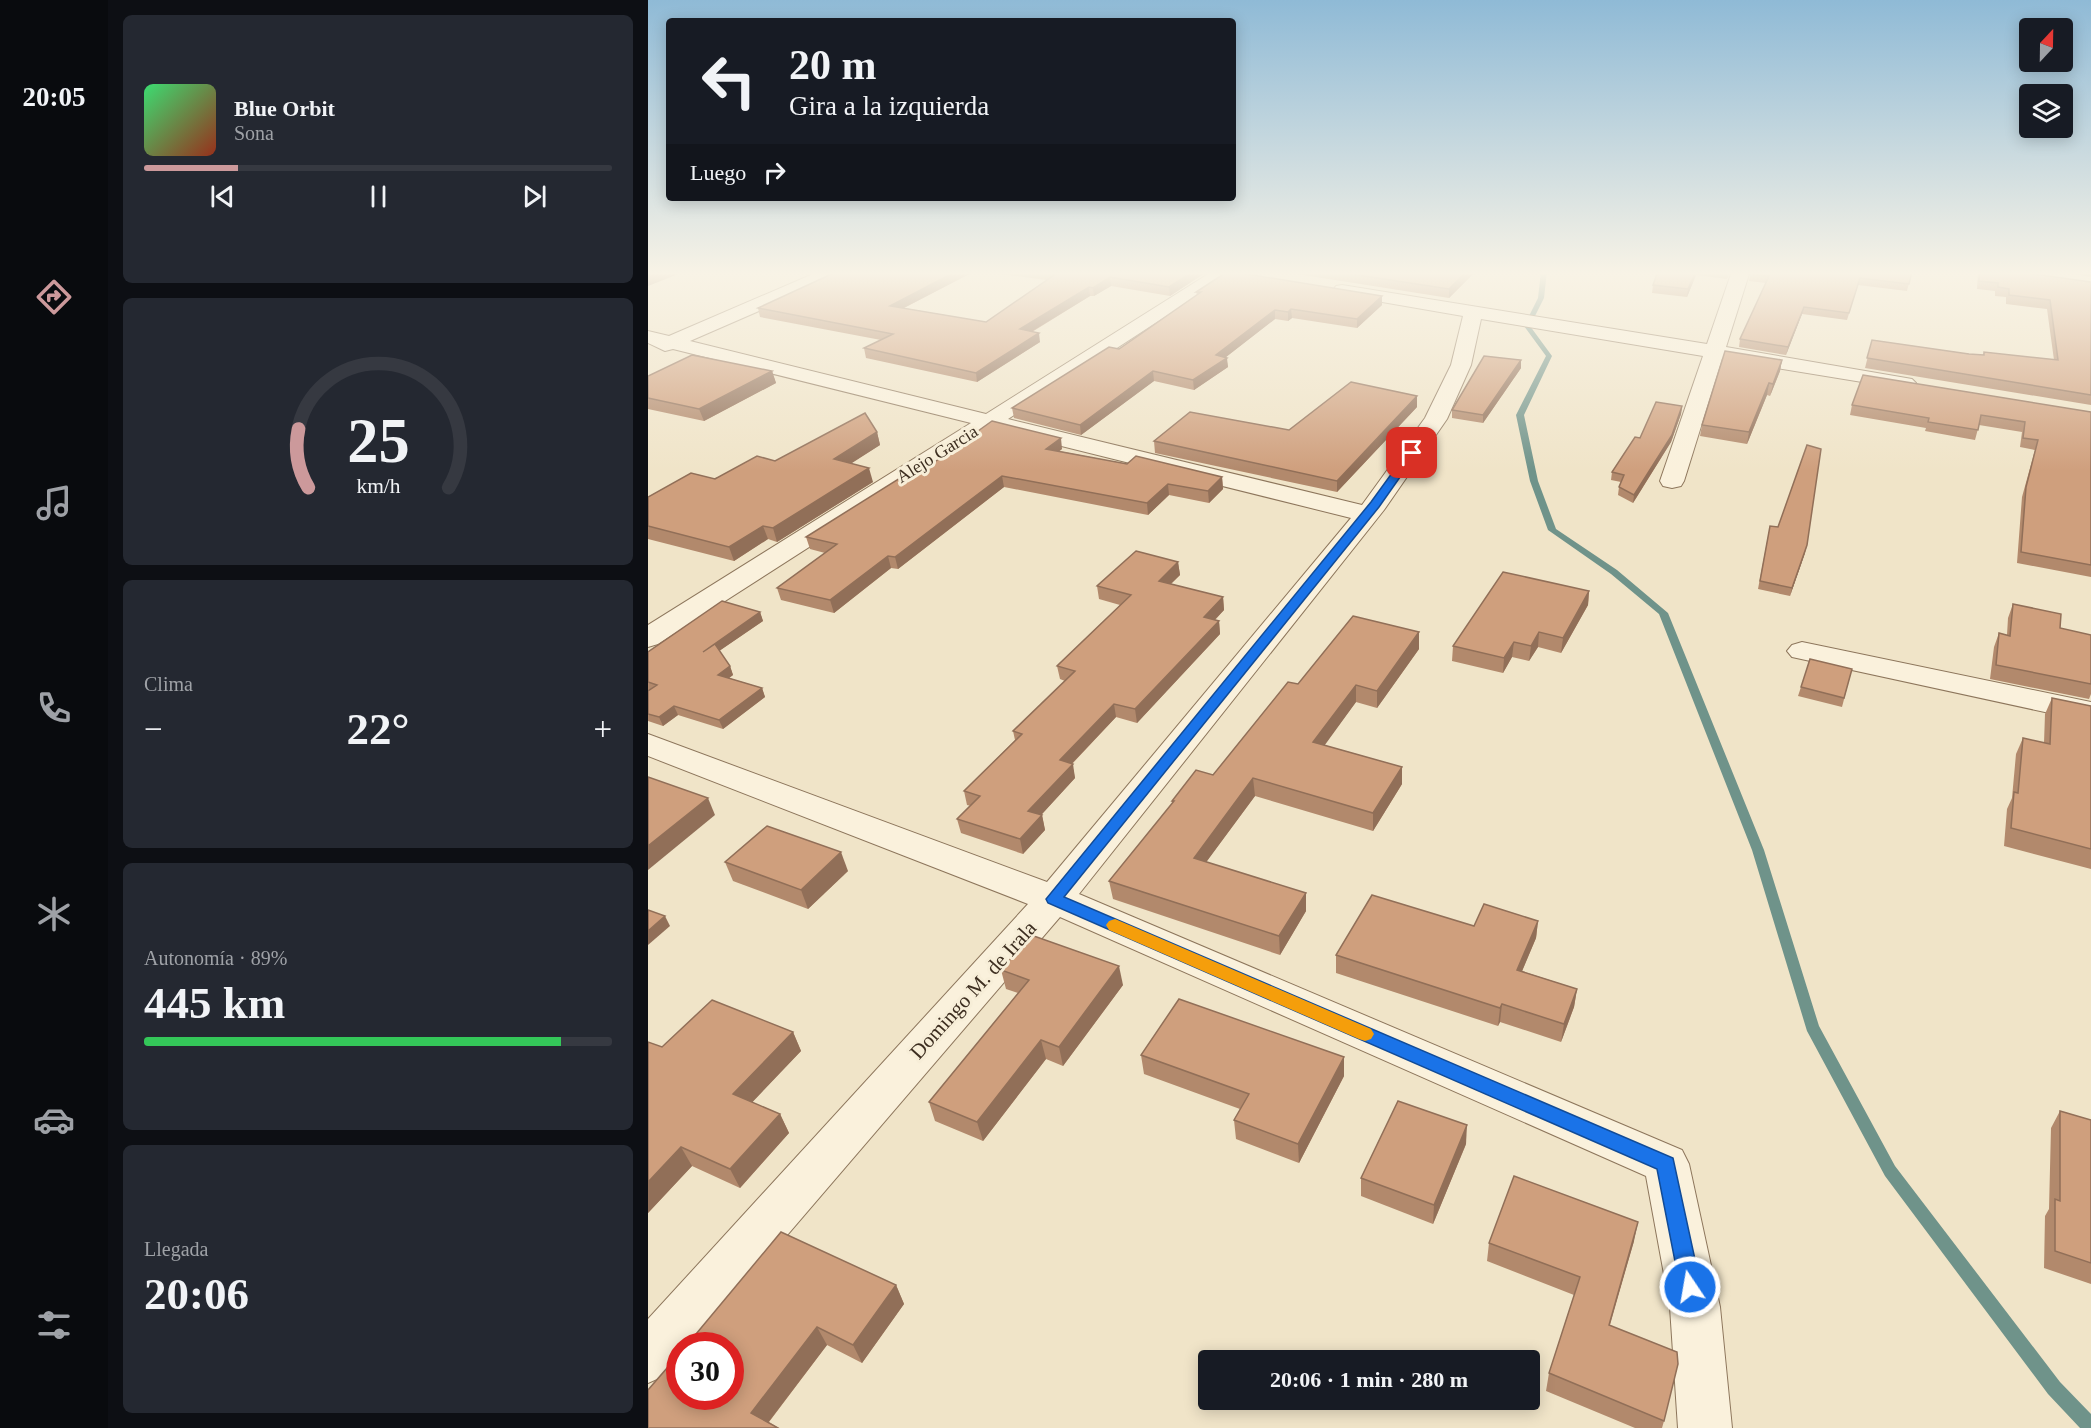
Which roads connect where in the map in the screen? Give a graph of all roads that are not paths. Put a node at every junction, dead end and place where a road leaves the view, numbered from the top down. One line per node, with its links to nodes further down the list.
1 (650, 338): 7 (street)
2 (683, 338): 7 (street)
3 (1125, 338): 11 (street, Alejo Garcia)
4 (1467, 338): 13 (street, Domingo M. de Irala)
5 (1630, 338): 8 (street)
6 (1720, 338): 8 (street)
7 (671, 343): 9 (street); 11 (street)
8 (1716, 352): 10 (street); 12 (street)
9 (648, 353)
10 (1927, 387)
11 (988, 422): 13 (street); 14 (street, Alejo Garcia)
12 (1672, 481)
13 (1367, 514): 18 (street, Domingo M. de Irala)
14 (648, 638)
15 (1802, 651): 16 (street)
16 (2091, 712)
17 (648, 744): 18 (street)
18 (1054, 899): 19 (street, Domingo M. de Irala); 20 (street)
19 (648, 1357)
20 (1705, 1428)

